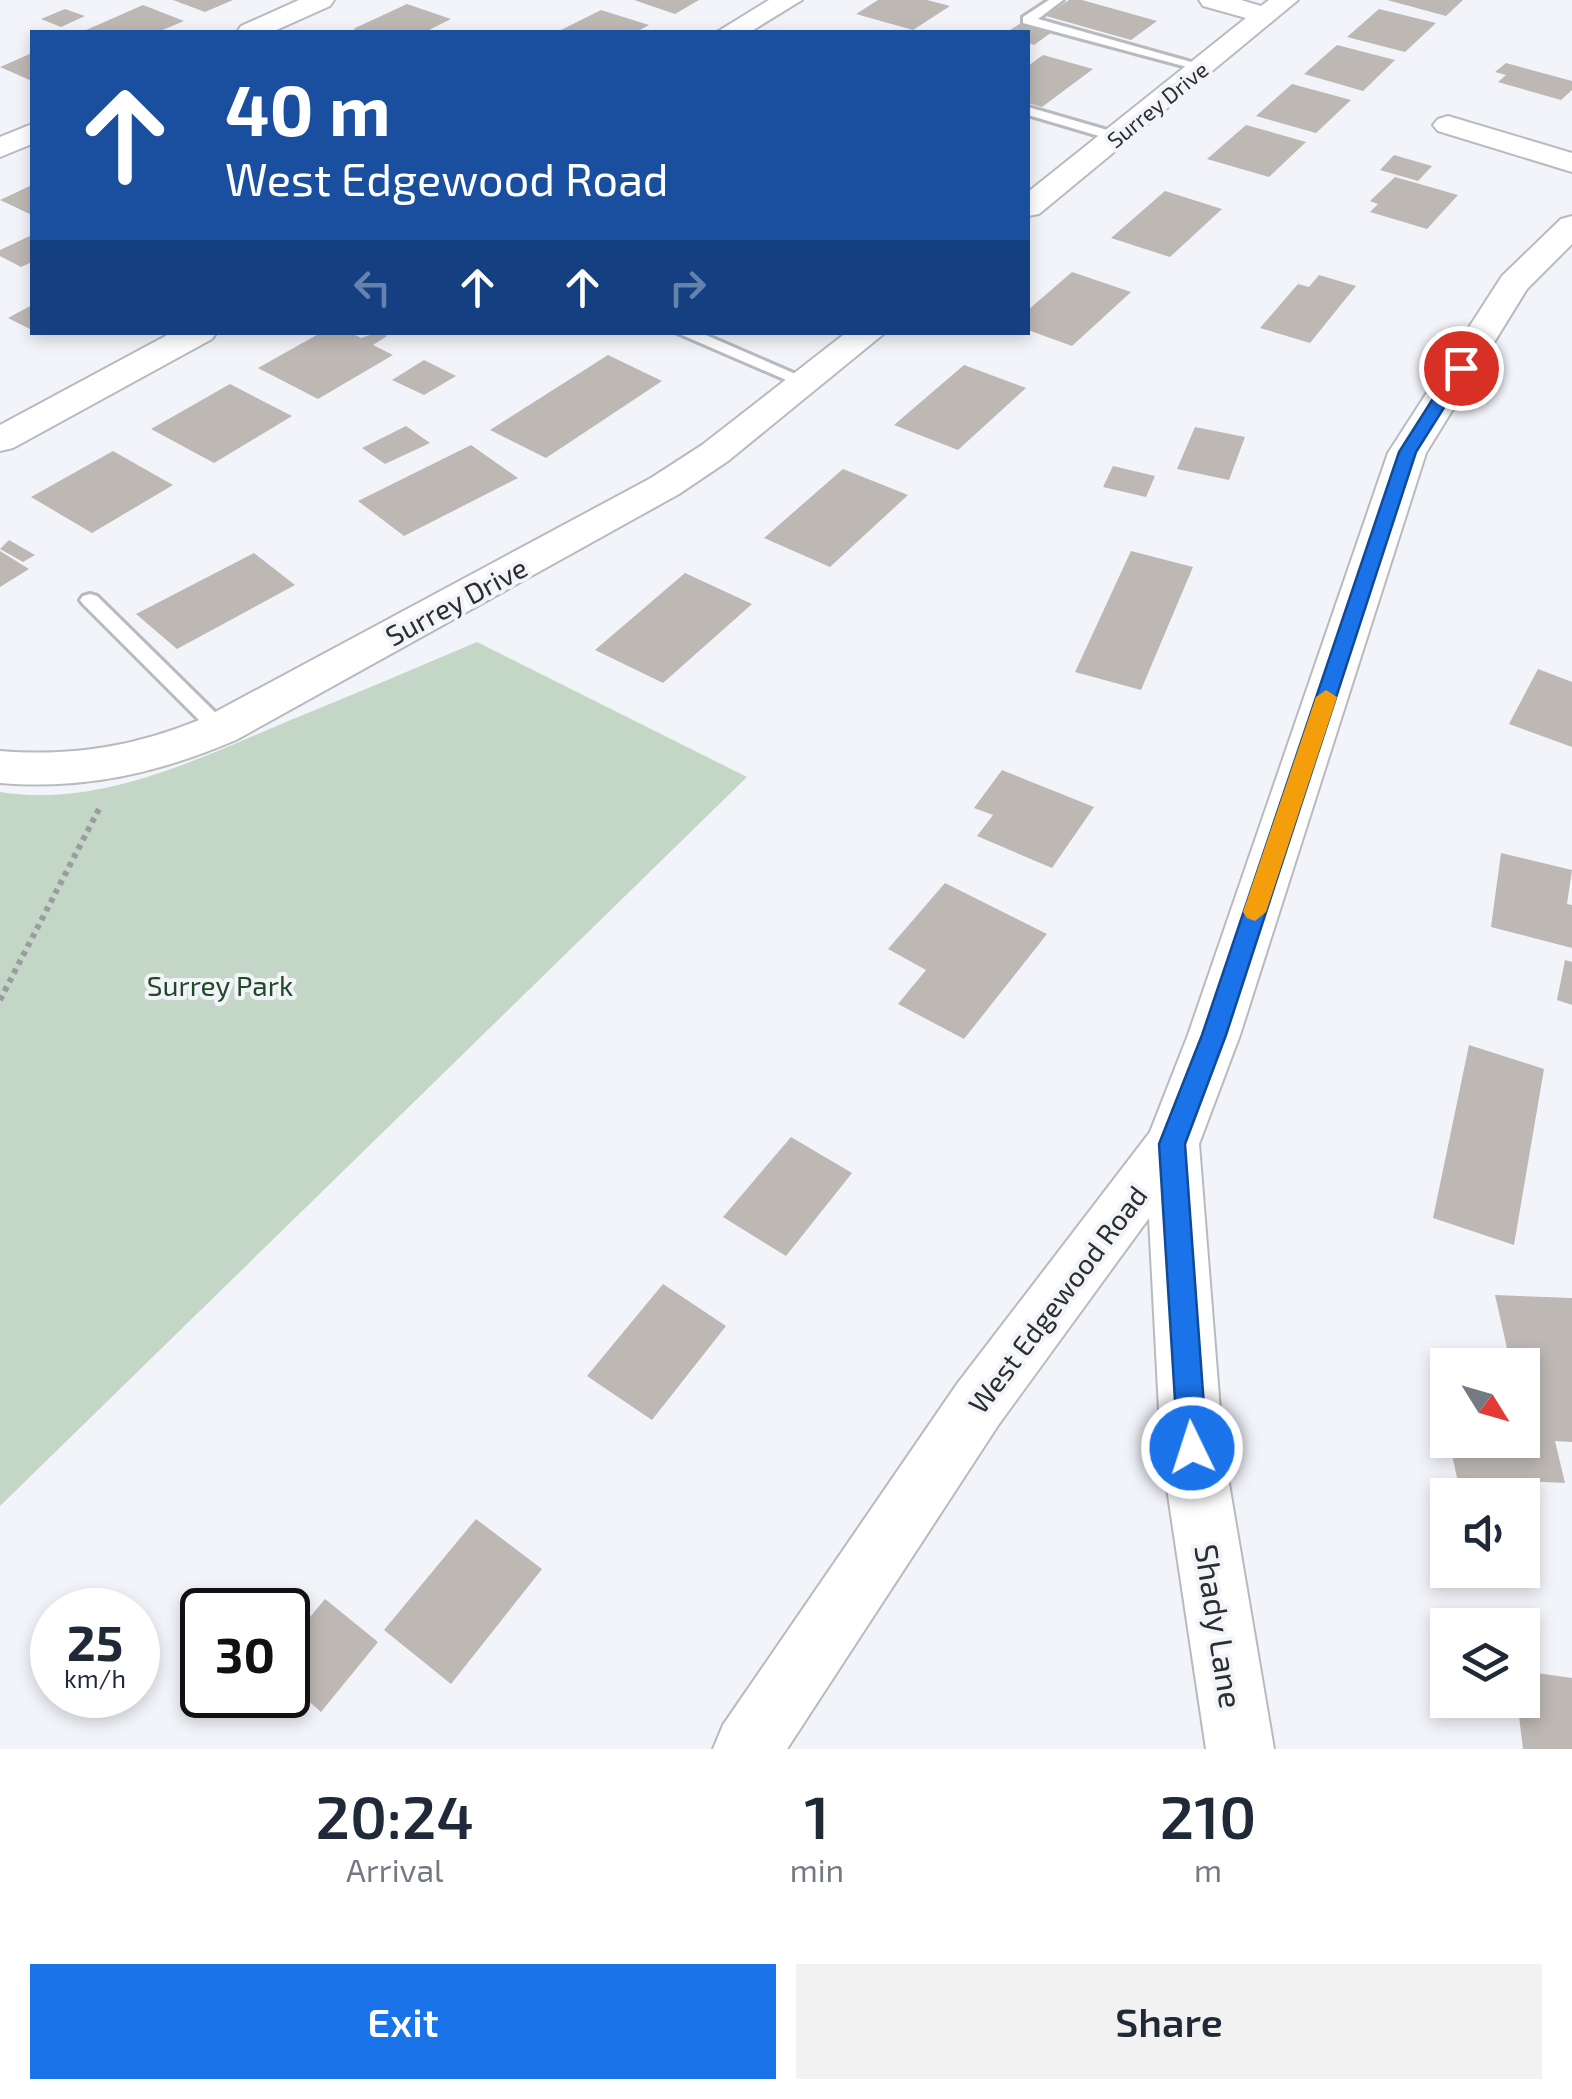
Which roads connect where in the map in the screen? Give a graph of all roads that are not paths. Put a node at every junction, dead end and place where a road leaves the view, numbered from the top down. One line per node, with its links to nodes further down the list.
1 (321, 0): 6 (street)
2 (788, 0): 7 (street)
3 (1057, 0): 8 (lane)
4 (1212, 0): 5 (street)
5 (1275, 8): 8 (street, Surrey Drive)
6 (255, 30)
7 (736, 30)
8 (1202, 68): 12 (street, Surrey Drive)
9 (1030, 111): 12 (lane)
10 (1448, 125): 14 (street)
11 (30, 134): 13 (street)
12 (1116, 138): 15 (street, Surrey Drive)
13 (0, 148)
14 (1572, 162)
15 (1030, 206)
16 (1572, 226): 25 (street, West Edgewood Road)
17 (194, 335): 21 (street)
18 (690, 335): 20 (lane)
19 (865, 335): 20 (street, Surrey Drive)
20 (806, 382): 23 (street, Surrey Drive)
21 (0, 440)
22 (90, 600): 23 (lane)
23 (220, 729): 24 (street, Surrey Drive)
24 (0, 767)
25 (1172, 1144): 26 (street, West Edgewood Road); 27 (street, Shady Lane)
26 (747, 1749)
27 (1240, 1749)

